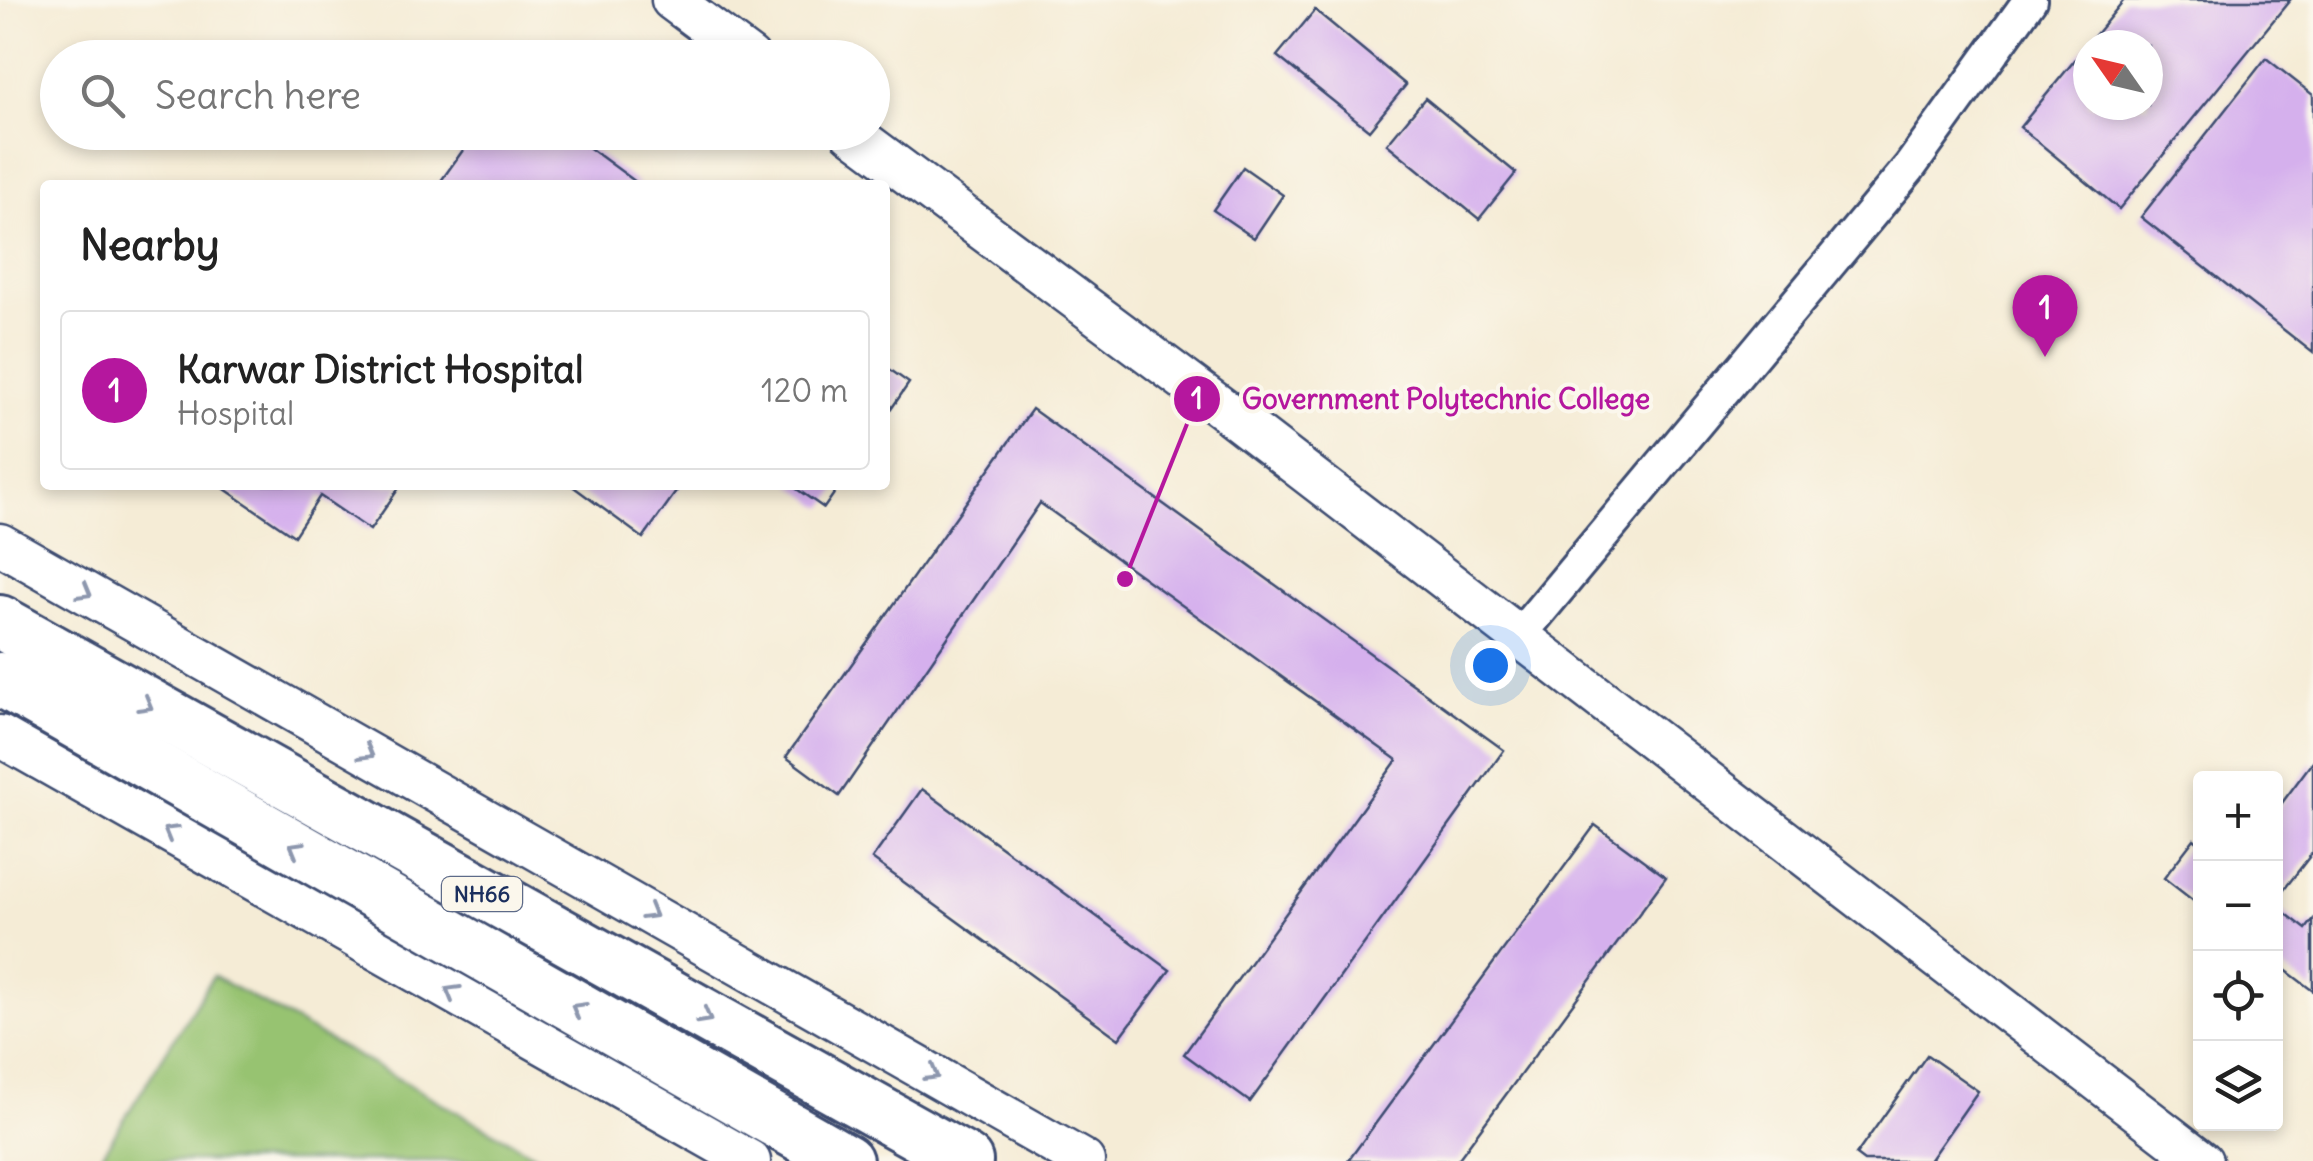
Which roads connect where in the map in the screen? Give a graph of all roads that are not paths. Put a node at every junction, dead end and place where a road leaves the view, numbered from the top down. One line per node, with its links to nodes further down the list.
1 (672, 0): 3 (street)
2 (2030, 0): 7 (street)
3 (726, 40)
4 (875, 150): 7 (street)
5 (0, 544): 13 (street, one-way to 13)
6 (0, 622): 12 (highway, NH66, one-way to 12)
7 (1519, 636): 14 (street)
8 (0, 679): 11 (highway, NH66, one-way to 8)
9 (0, 736): 10 (street, one-way to 9)
10 (750, 1161)
11 (846, 1161)
12 (966, 1161)
13 (1084, 1161)
14 (2202, 1161)

